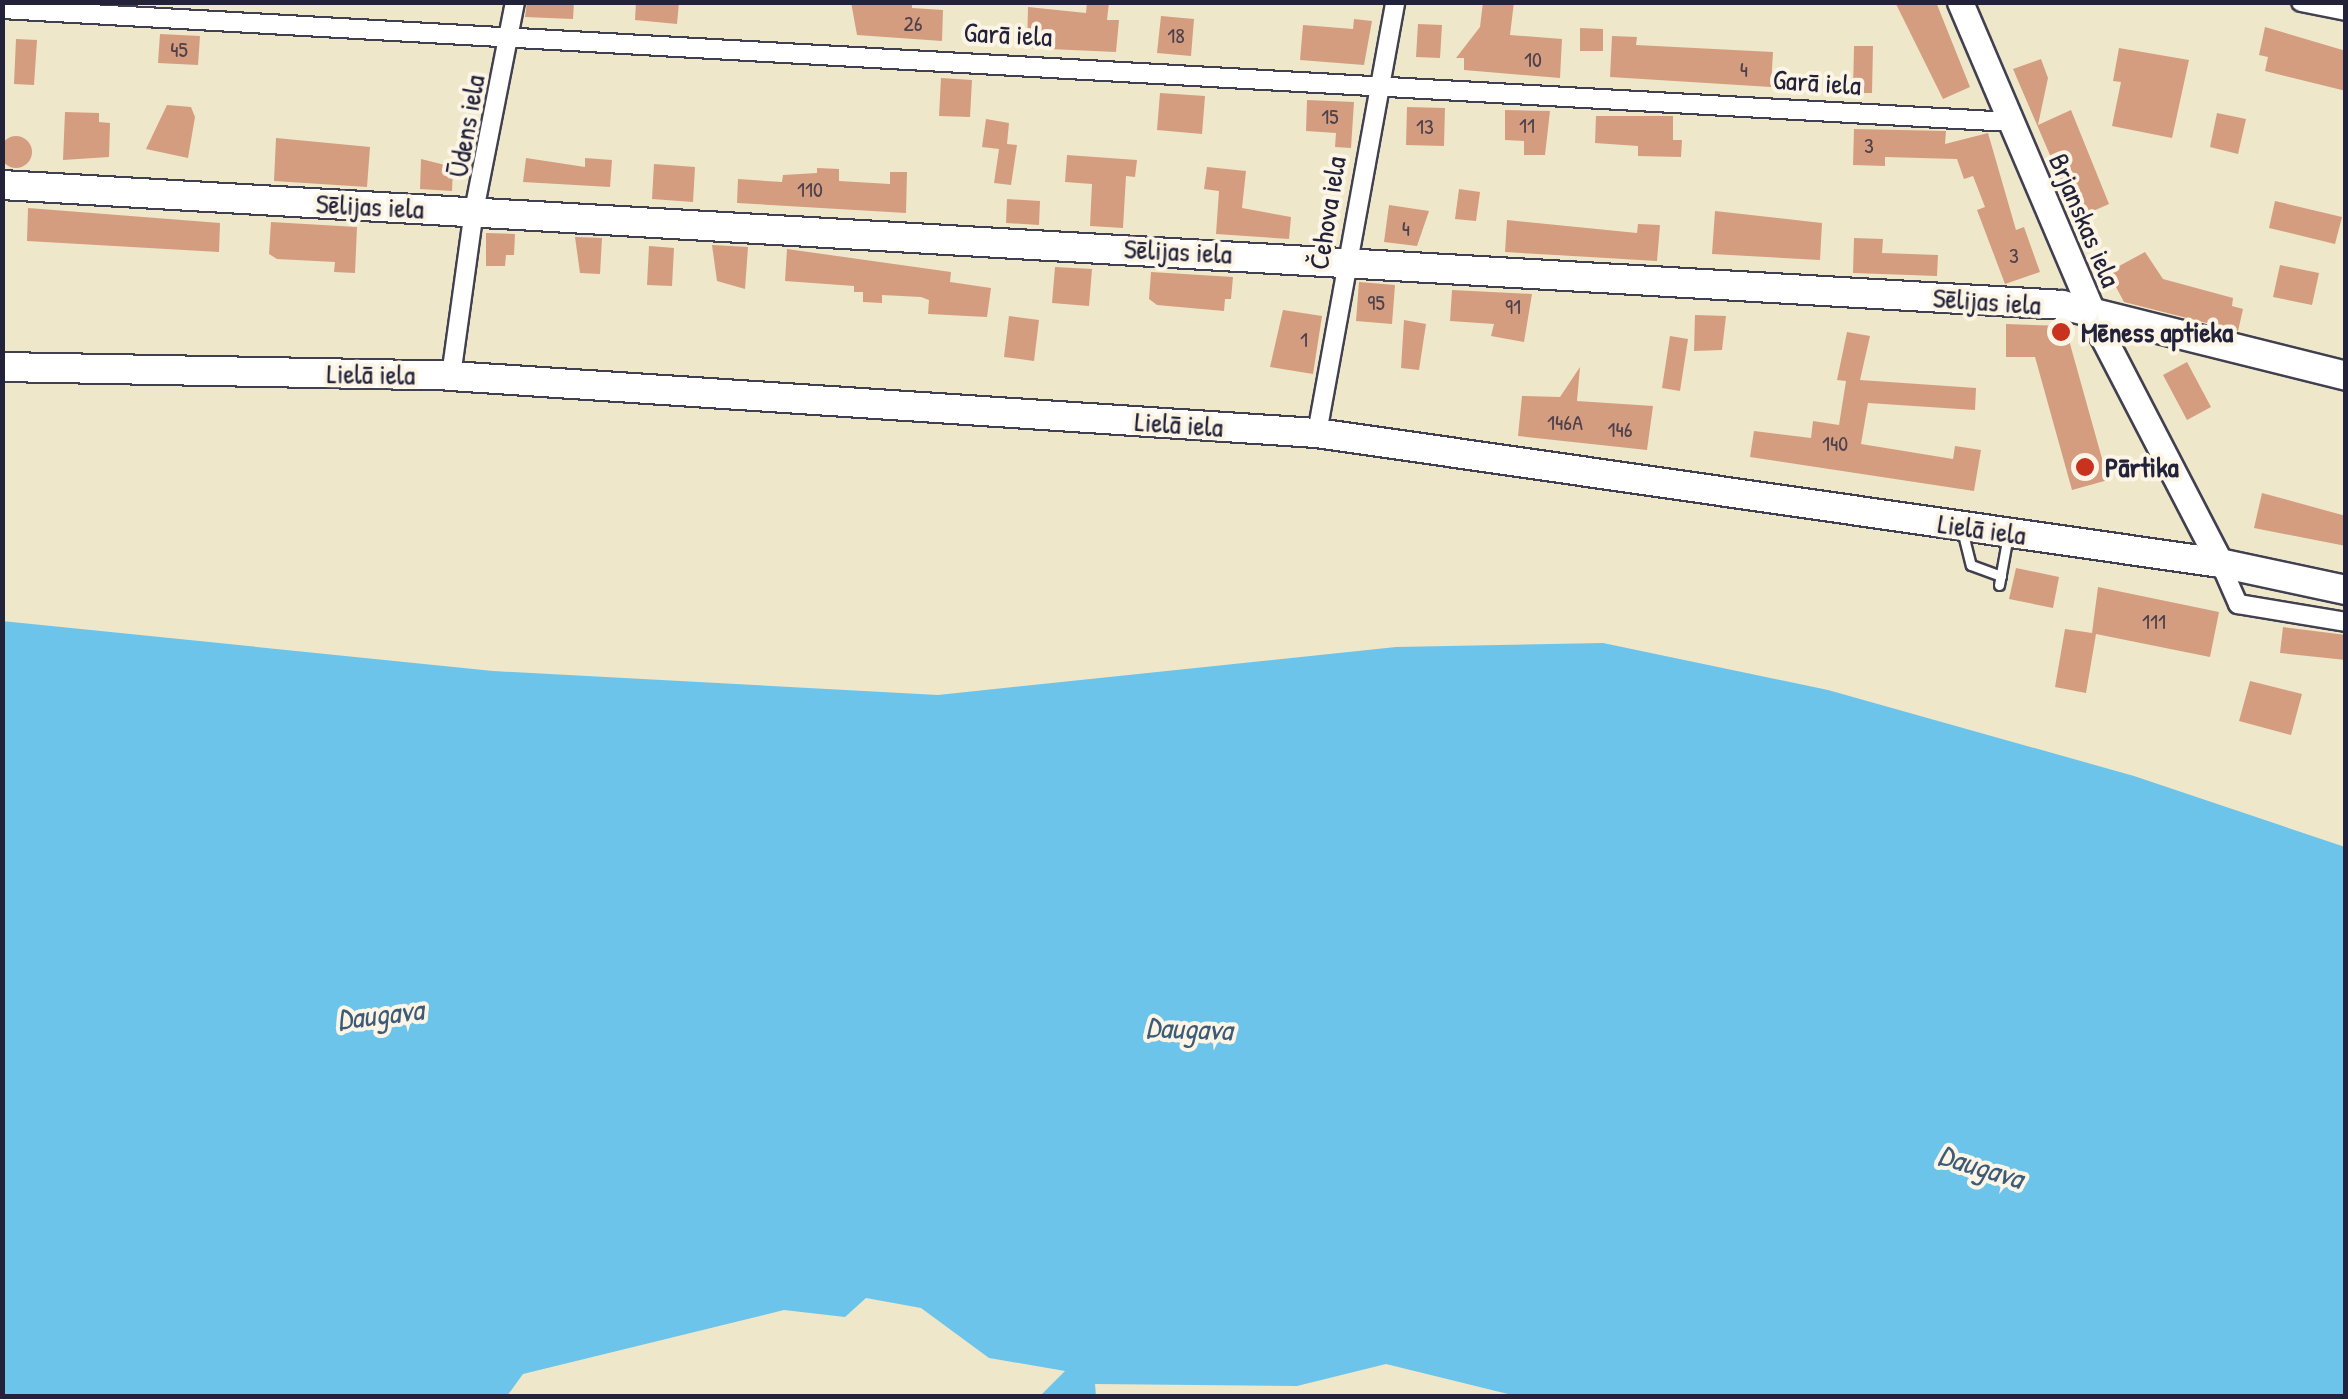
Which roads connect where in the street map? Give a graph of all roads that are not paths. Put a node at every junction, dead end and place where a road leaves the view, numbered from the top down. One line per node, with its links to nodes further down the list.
1 (516, 2): 7 (street, Ūdens iela)
2 (1395, 2): 8 (street, Čehova iela)
3 (1960, 2): 9 (main road, Brjanskas iela)
4 (2301, 2): 6 (street)
5 (2, 9): 7 (street, Garā iela)
6 (2346, 11)
7 (510, 34): 8 (street, Garā iela); 11 (street, Ūdens iela)
8 (1377, 83): 9 (street, Garā iela); 12 (street, Čehova iela)
9 (2010, 122): 13 (main road, Brjanskas iela)
10 (2, 185): 11 (main road, Sēlijas iela)
11 (474, 212): 12 (main road, Sēlijas iela); 15 (street, Ūdens iela)
12 (1347, 261): 13 (main road, Sēlijas iela); 17 (street, Čehova iela)
13 (2094, 316): 16 (main road, Sēlijas iela); 20 (main road, Brjanskas iela)
14 (2, 367): 15 (main road, Lielā iela)
15 (451, 376): 17 (main road, Lielā iela)
16 (2346, 376)
17 (1317, 433): 18 (main road, Lielā iela)
18 (1961, 526): 19 (main road, Lielā iela); 19 (lane)
19 (2008, 533): 20 (main road, Lielā iela)
20 (2220, 563): 21 (main road, Lielā iela); 22 (street)
21 (2346, 590)
22 (2346, 622)

